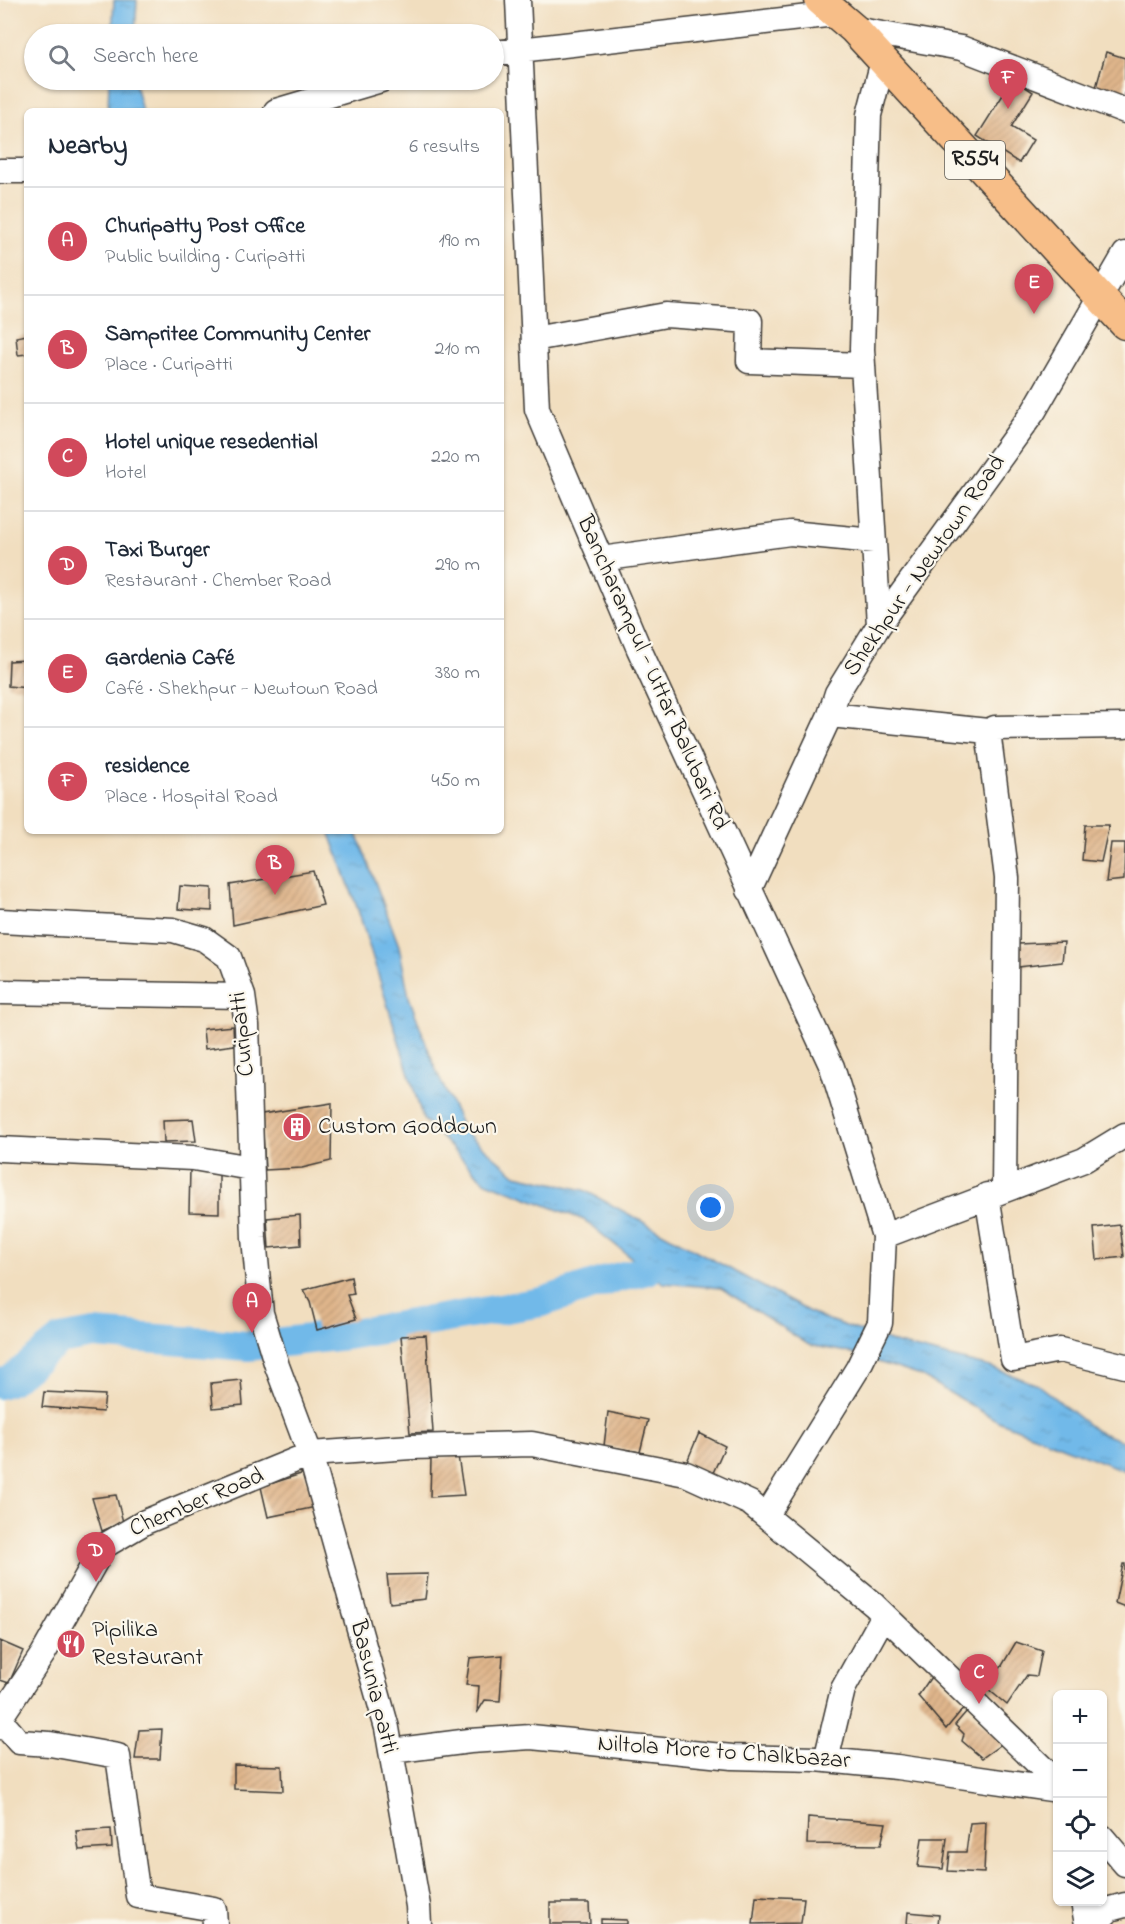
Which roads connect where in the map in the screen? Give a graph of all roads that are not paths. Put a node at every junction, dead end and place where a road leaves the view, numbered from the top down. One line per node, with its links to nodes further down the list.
1 (518, 0): 3 (street, Bancharampul - Uttar Balubari Rd)
2 (837, 15): 3 (street); 5 (main road, R554); 8 (street)
3 (520, 48): 4 (street); 14 (street, Bancharampul - Uttar Balubari Rd)
4 (504, 51)
5 (884, 61): 12 (main road, R554); 15 (street)
6 (347, 90): 7 (street)
7 (286, 108)
8 (1125, 111)
9 (0, 171): 10 (street)
10 (24, 171)
11 (1125, 254): 12 (street, Shekhpur - Newtown Road)
12 (1099, 296): 13 (main road, R554); 18 (street, Shekhpur - Newtown Road)
13 (1125, 324)
14 (534, 339): 15 (street); 17 (street, Bancharampul - Uttar Balubari Rd)
15 (863, 365): 16 (street)
16 (874, 541): 17 (street); 18 (street)
17 (601, 559): 22 (street, Bancharampul - Uttar Balubari Rd)
18 (879, 625): 19 (street, Shekhpur - Newtown Road)
19 (830, 715): 21 (street); 22 (street, Shekhpur - Newtown Road)
20 (1125, 726): 21 (street)
21 (988, 731): 29 (street)
22 (749, 890): 30 (street, Bancharampul - Uttar Balubari Rd)
23 (0, 921): 25 (street, Curipatti)
24 (0, 992): 25 (street)
25 (243, 996): 28 (street, Curipatti)
26 (1125, 1135): 29 (street)
27 (0, 1149): 28 (street)
28 (251, 1168): 31 (street, Curipatti)
29 (996, 1192): 30 (street); 32 (street)
30 (884, 1236): 34 (street, Bancharampul - Uttar Balubari Rd)
31 (277, 1366): 33 (street, Basunia patti)
32 (1125, 1366)
33 (310, 1454): 34 (street); 36 (street, Chember Road); 38 (street, Basunia patti)
34 (767, 1515): 35 (street)
35 (884, 1615): 39 (street); 40 (street)
36 (0, 1718)
37 (0, 1727): 46 (street)
38 (391, 1751): 39 (street, Niltola More to Chalkbazar); 47 (street, Basunia patti)
39 (826, 1760): 41 (street, Niltola More to Chalkbazar)
40 (1053, 1779)
41 (1053, 1789)
42 (1107, 1843): 43 (street)
43 (1125, 1864)
44 (1125, 1905): 49 (street)
45 (1084, 1906): 48 (street)
46 (215, 1924)
47 (419, 1924)
48 (1087, 1924)
49 (1095, 1924)

